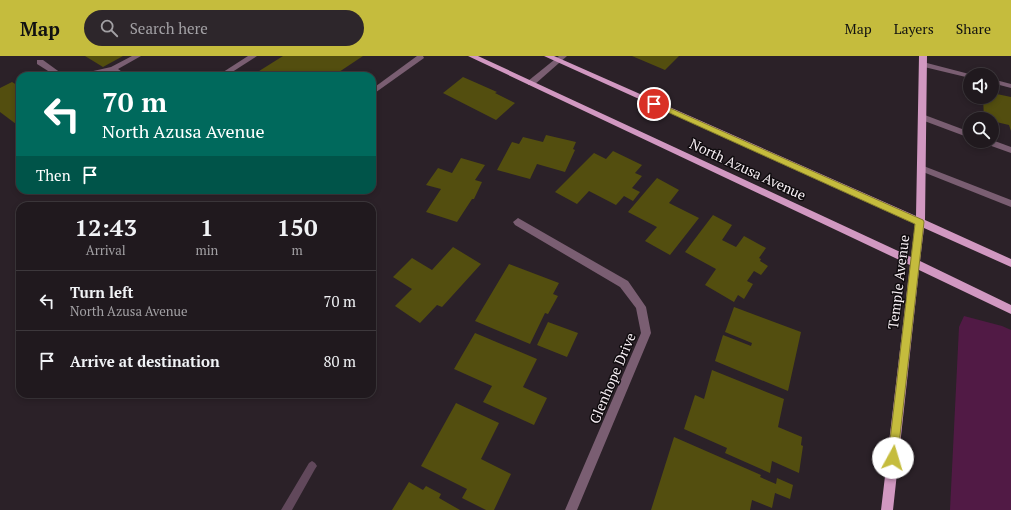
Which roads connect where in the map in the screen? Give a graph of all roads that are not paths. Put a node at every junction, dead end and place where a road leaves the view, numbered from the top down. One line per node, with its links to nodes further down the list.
1 (137, 56): 9 (street)
2 (253, 56): 13 (street)
3 (472, 56): 15 (main road, North Azusa Avenue)
4 (548, 56): 6 (main road, North Azusa Avenue)
5 (420, 57): 18 (street)
6 (560, 58): 15 (street); 26 (main road, North Azusa Avenue)
7 (923, 60): 14 (street); 19 (main road, Temple Avenue)
8 (40, 62): 10 (street)
9 (113, 70): 11 (street); 12 (street)
10 (55, 72)
11 (103, 72)
12 (117, 72)
13 (227, 72)
14 (963, 74)
15 (531, 83): 27 (main road, North Azusa Avenue)
16 (999, 83): 17 (street)
17 (1011, 86)
18 (376, 90)
19 (922, 117): 20 (street); 23 (main road, Temple Avenue)
20 (963, 132)
21 (999, 146): 22 (street)
22 (1011, 150)
23 (921, 168): 24 (street); 26 (main road, Temple Avenue)
24 (1011, 204)
25 (518, 222): 30 (street, Glenhope Drive)
26 (920, 222): 27 (main road, Temple Avenue); 28 (main road, North Azusa Avenue)
27 (915, 263): 29 (main road, North Azusa Avenue); 31 (main road, Temple Avenue)
28 (1011, 263)
29 (1011, 310)
30 (571, 510)
31 (888, 510)

